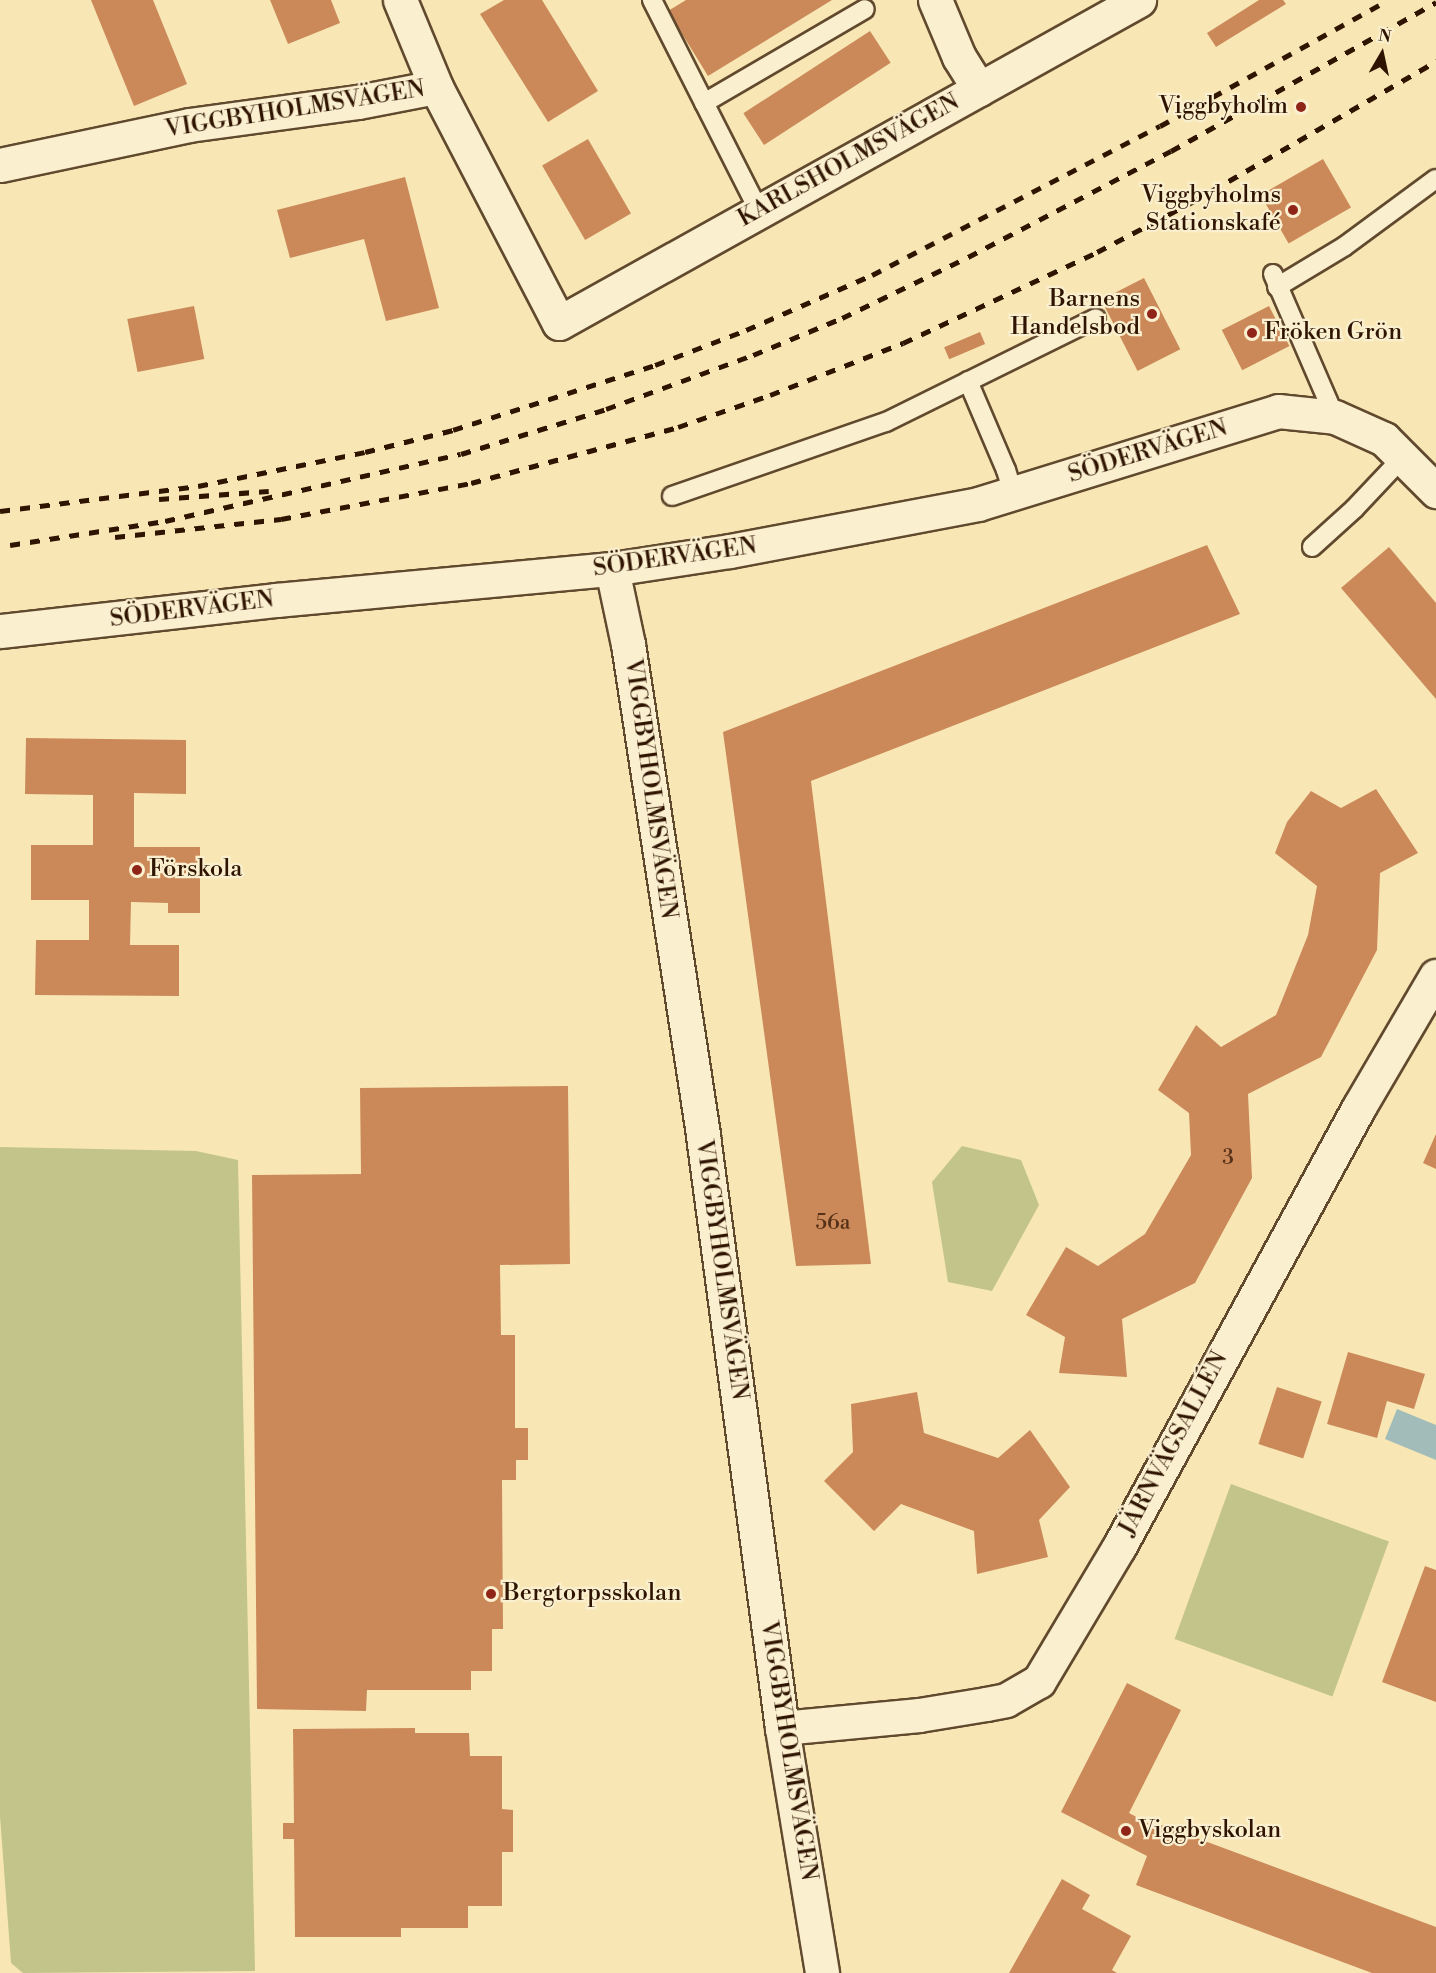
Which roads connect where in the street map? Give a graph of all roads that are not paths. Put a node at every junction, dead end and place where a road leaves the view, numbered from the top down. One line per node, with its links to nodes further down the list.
1 (400, 0): 6 (street)
2 (935, 0): 7 (street)
3 (1139, 0): 7 (street, KARLSHOLMSVÄGEN)
4 (657, 2): 8 (lane)
5 (865, 9): 8 (lane)
6 (436, 87): 9 (street, VIGGBYHOLMSVÄGEN); 13 (street, VIGGBYHOLMSVÄGEN)
7 (979, 89): 11 (street, KARLSHOLMSVÄGEN)
8 (704, 103): 11 (lane)
9 (0, 165)
10 (1436, 179): 15 (lane)
11 (759, 211): 13 (street, KARLSHOLMSVÄGEN)
12 (1096, 318): 14 (lane)
13 (559, 323)
14 (968, 381): 18 (lane); 19 (lane)
15 (1335, 417): 16 (street, SÖDERVÄGEN); 18 (street, SÖDERVÄGEN)
16 (1403, 457): 17 (street, SÖDERVÄGEN); 20 (lane)
17 (1436, 491)
18 (1013, 493): 21 (street, SÖDERVÄGEN)
19 (672, 496)
20 (1312, 547)
21 (612, 568): 22 (street, SÖDERVÄGEN); 24 (street, VIGGBYHOLMSVÄGEN)
22 (0, 631)
23 (1431, 996): 24 (street, JÄRNVÄGSALLÉN)
24 (782, 1728): 25 (street, VIGGBYHOLMSVÄGEN)
25 (822, 1973)

